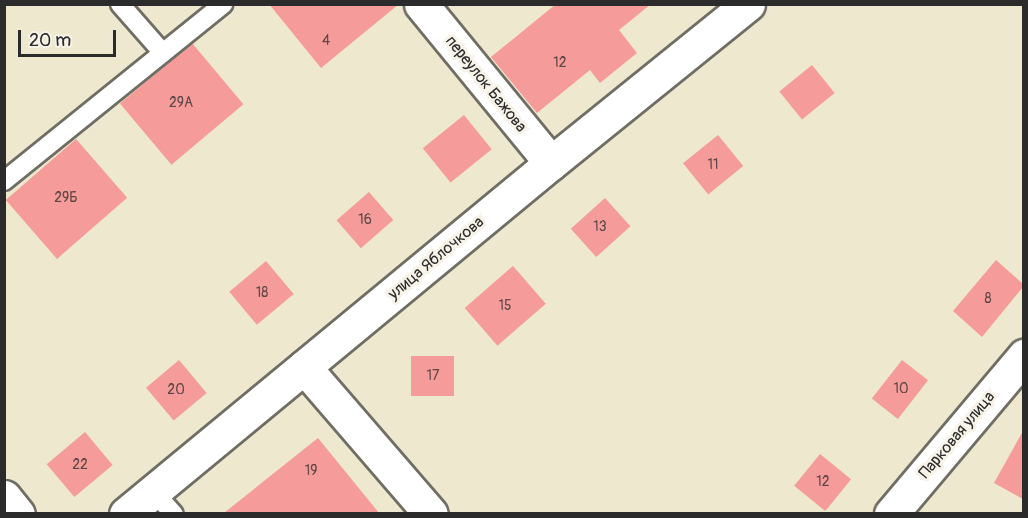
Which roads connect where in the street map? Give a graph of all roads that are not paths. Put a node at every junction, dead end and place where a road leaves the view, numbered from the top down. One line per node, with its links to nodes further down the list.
1 (120, 4): 5 (lane)
2 (223, 4): 5 (lane)
3 (421, 4): 6 (street, переулок Бажова)
4 (748, 4): 6 (street, улица Яблочкова)
5 (162, 53): 7 (lane)
6 (551, 163): 9 (street, улица Яблочкова)
7 (4, 181)
8 (1023, 356): 15 (street, Парковая улица)
9 (304, 367): 11 (street, улица Яблочкова); 14 (street)
10 (4, 497): 12 (street)
11 (164, 502): 13 (street, улица Яблочкова)
12 (18, 513)
13 (126, 513)
14 (431, 513)
15 (891, 513)

